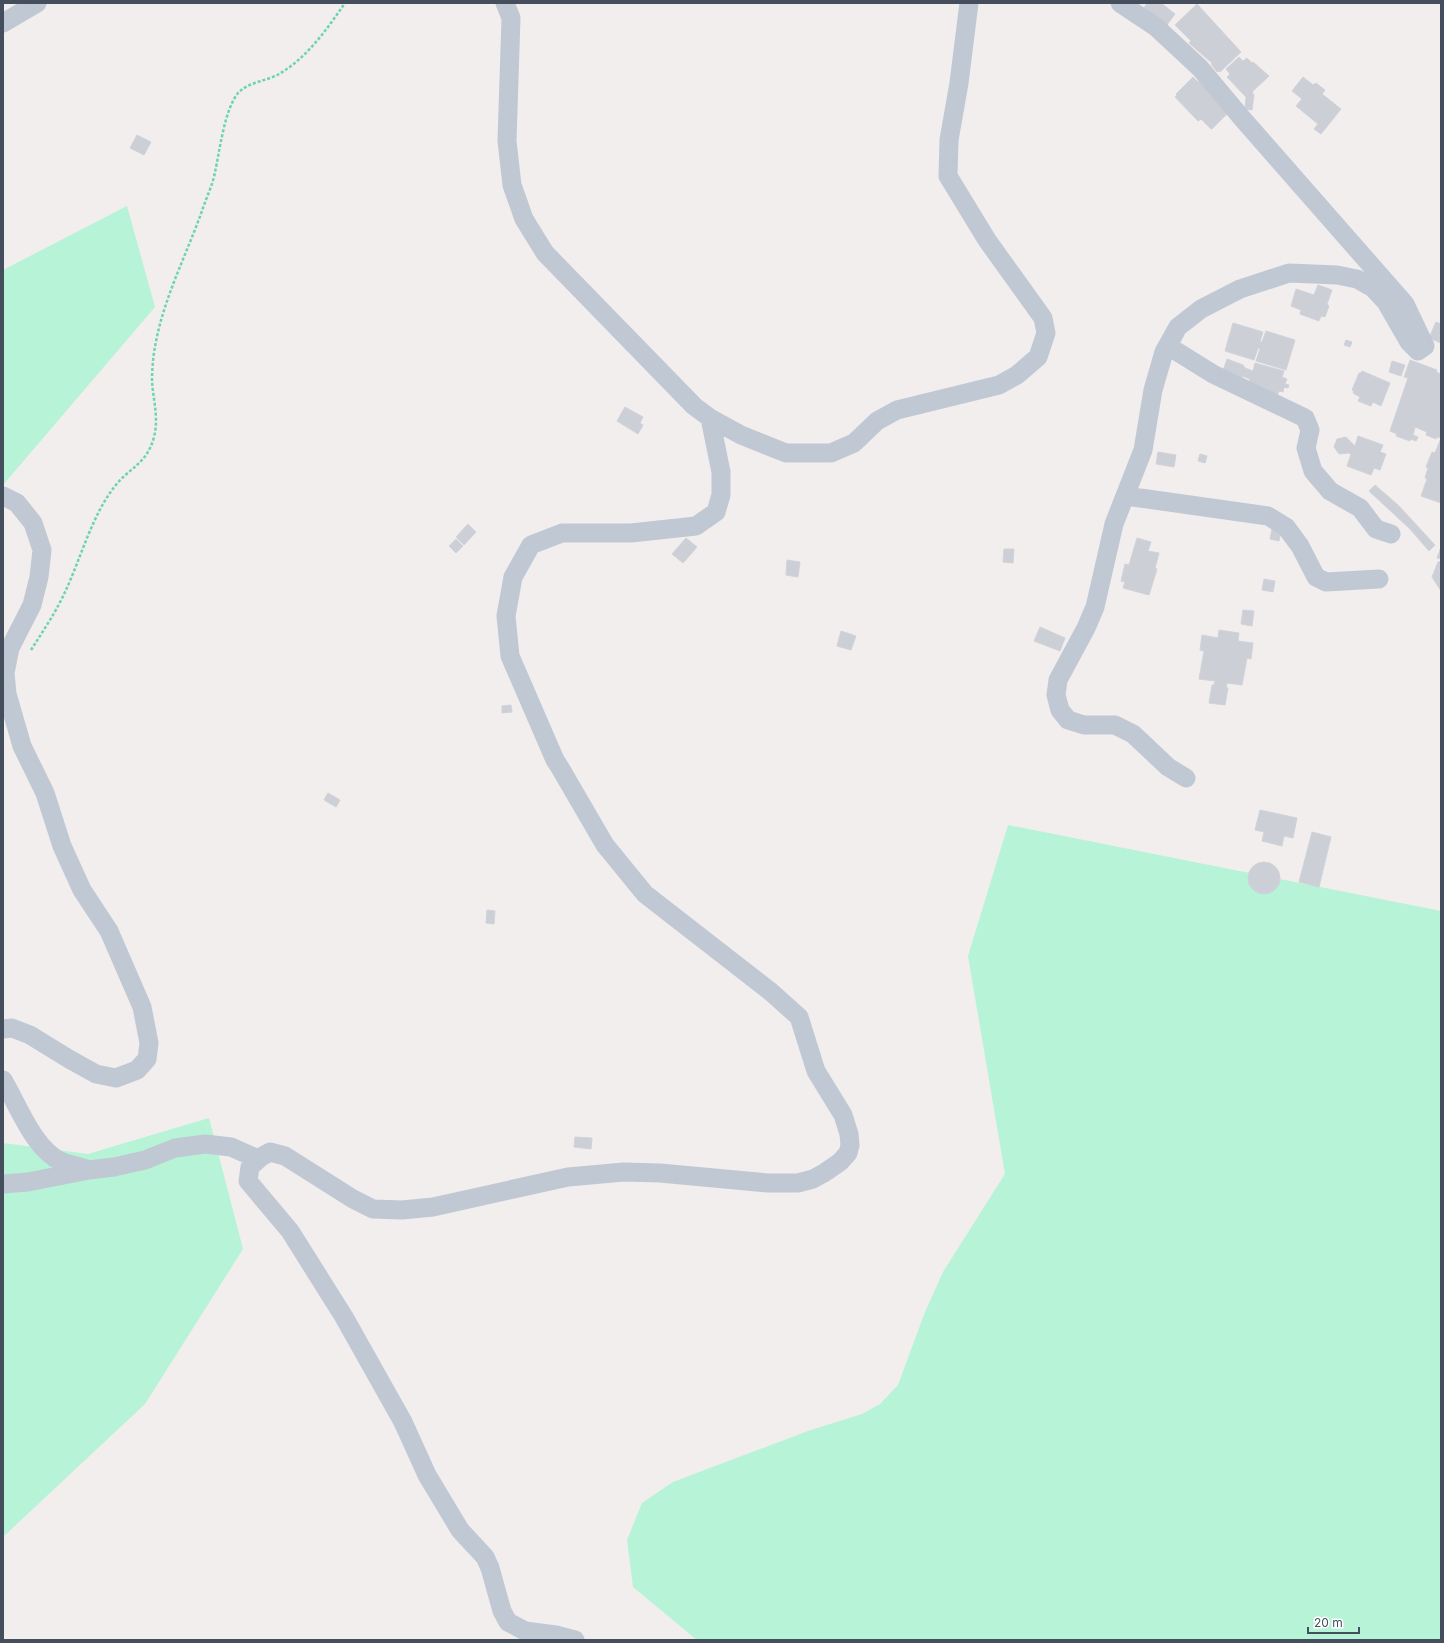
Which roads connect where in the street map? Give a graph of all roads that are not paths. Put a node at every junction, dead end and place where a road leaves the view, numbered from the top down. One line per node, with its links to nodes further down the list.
1 (37, 3): 5 (street)
2 (505, 3): 7 (street)
3 (969, 3): 7 (street)
4 (1120, 3): 6 (street)
5 (3, 23)
6 (1168, 346): 9 (street); 10 (street)
7 (710, 418): 15 (street)
8 (3, 496): 13 (street)
9 (1126, 496): 11 (street); 12 (street)
10 (1391, 534)
11 (1379, 579)
12 (1186, 778)
13 (3, 1029)
14 (3, 1080): 16 (street)
15 (258, 1159): 16 (street); 18 (street)
16 (89, 1170): 17 (street)
17 (3, 1184)
18 (575, 1640)

